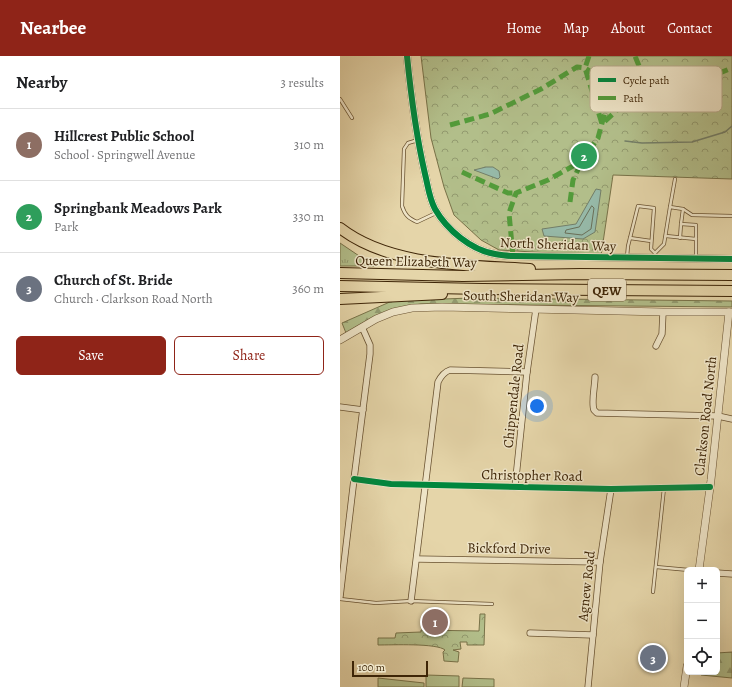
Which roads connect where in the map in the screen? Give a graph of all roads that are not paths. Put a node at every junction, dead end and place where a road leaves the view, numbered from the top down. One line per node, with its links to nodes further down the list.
1 (407, 56): 4 (street, North Sheridan Way)
2 (340, 99): 3 (lane)
3 (352, 118)
4 (418, 140): 8 (street, North Sheridan Way); 8 (lane)
5 (675, 179): 6 (lane)
6 (670, 207): 7 (lane); 12 (lane)
7 (682, 209): 9 (lane); 10 (lane)
8 (438, 212): 18 (street, North Sheridan Way)
9 (732, 216)
10 (681, 224): 14 (lane); 15 (lane)
11 (340, 228): 22 (highway)
12 (666, 236): 14 (lane); 17 (lane)
13 (630, 238): 16 (lane); 16 (lane); 18 (lane)
14 (680, 238): 15 (lane)
15 (696, 238): 19 (lane)
16 (652, 241): 17 (lane)
17 (655, 255): 18 (street, North Sheridan Way); 19 (street, North Sheridan Way)
18 (627, 258)
19 (696, 258): 20 (street, North Sheridan Way)
20 (732, 259)
21 (340, 273): 22 (highway, Queen Elizabeth Way / QEW)
22 (580, 274): 23 (highway, Queen Elizabeth Way / QEW)
23 (732, 275)
24 (340, 286): 25 (highway, Queen Elizabeth Way / QEW)
25 (482, 289): 26 (highway, Queen Elizabeth Way / QEW); 27 (highway)
26 (732, 291)
27 (340, 299)
28 (536, 309): 29 (street, South Sheridan Way); 31 (street, South Sheridan Way); 34 (street, Chippendale Road)
29 (663, 312): 30 (street, South Sheridan Way); 33 (street)
30 (731, 312): 38 (street, Clarkson Road North)
31 (362, 327): 32 (street, South Sheridan Way); 37 (street)
32 (340, 340)
33 (656, 346)
34 (527, 372): 41 (street); 42 (street, Chippendale Road)
35 (595, 377): 38 (street)
36 (340, 407): 37 (street)
37 (363, 410): 40 (street)
38 (718, 416): 39 (street); 43 (street, Clarkson Road North)
39 (732, 419)
40 (354, 479): 41 (street, Christopher Road); 46 (street)
41 (426, 484): 42 (street, Christopher Road); 47 (street)
42 (515, 487): 44 (street, Christopher Road)
43 (710, 487): 45 (street, Christopher Road); 50 (street, Clarkson Road North)
44 (611, 488): 45 (street, Christopher Road); 48 (street, Agnew Road)
45 (664, 488): 49 (lane)
46 (343, 550): 55 (street)
47 (417, 558): 48 (street, Bickford Drive); 56 (street)
48 (600, 562): 59 (street, Agnew Road)
49 (656, 566): 51 (lane); 54 (lane)
50 (699, 567)
51 (684, 569)
52 (720, 573): 53 (street)
53 (732, 574)
54 (653, 592)
55 (340, 598): 56 (lane)
56 (411, 601): 57 (lane)
57 (492, 604)
58 (530, 633): 59 (street)
59 (593, 635): 61 (street, Agnew Road)
60 (686, 675): 62 (street)
61 (588, 687)
62 (684, 687)

